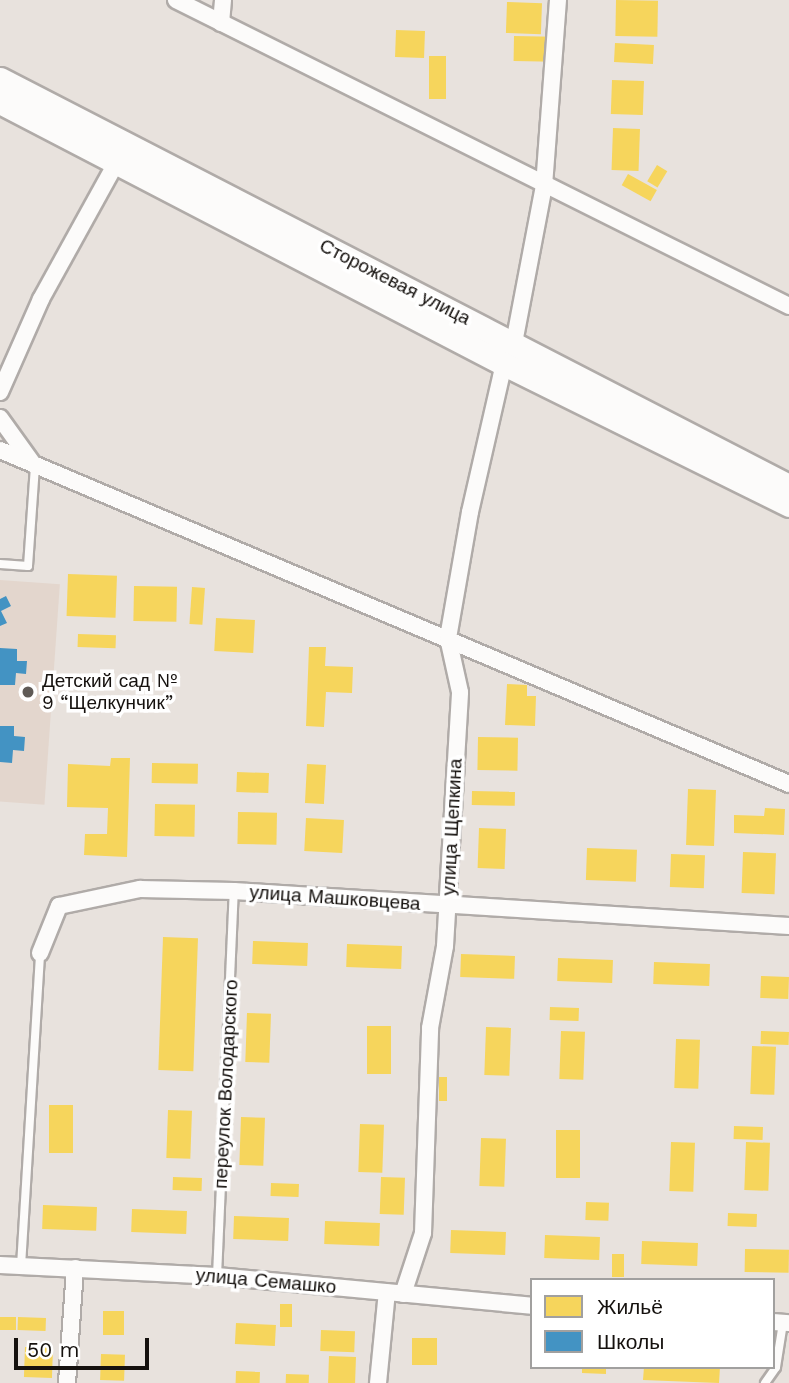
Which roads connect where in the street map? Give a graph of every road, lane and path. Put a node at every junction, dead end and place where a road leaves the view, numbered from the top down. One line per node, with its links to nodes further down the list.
1 (176, 0): 4 (street)
2 (223, 0): 4 (street)
3 (558, 0): 8 (street, улица Щепкина)
4 (221, 23): 8 (street)
5 (0, 79): 10 (main road, Сторожевая улица)
6 (0, 102): 7 (main road, Сторожевая улица)
7 (116, 163): 10 (main road, Сторожевая улица); 11 (street)
8 (544, 186): 9 (street); 10 (street, улица Щепкина)
9 (789, 306)
10 (509, 354): 15 (main road, Сторожевая улица); 16 (main road, Сторожевая улица); 18 (street, улица Щепкина)
11 (0, 392)
12 (0, 418): 14 (street)
13 (0, 450): 14 (street)
14 (35, 466): 17 (lane); 18 (street)
15 (789, 486)
16 (789, 505)
17 (0, 564)
18 (447, 638): 19 (street); 21 (street, улица Щепкина)
19 (789, 784)
20 (234, 891): 21 (street, улица Машковцева); 23 (street, улица Машковцева); 27 (lane, переулок Володарского)
21 (447, 905): 22 (street, улица Машковцева); 28 (street, улица Щепкина)
22 (789, 926)
23 (40, 953): 25 (lane)
24 (0, 1265): 25 (street, улица Семашко)
25 (21, 1266): 26 (street, улица Семашко)
26 (75, 1268): 27 (street, улица Семашко); 32 (street)
27 (217, 1276): 28 (street, улица Семашко)
28 (395, 1293): 29 (street, улица Семашко); 33 (street, улица Щепкина)
29 (530, 1306)
30 (782, 1323): 31 (lane)
31 (775, 1368)
32 (67, 1383)
33 (378, 1383)

